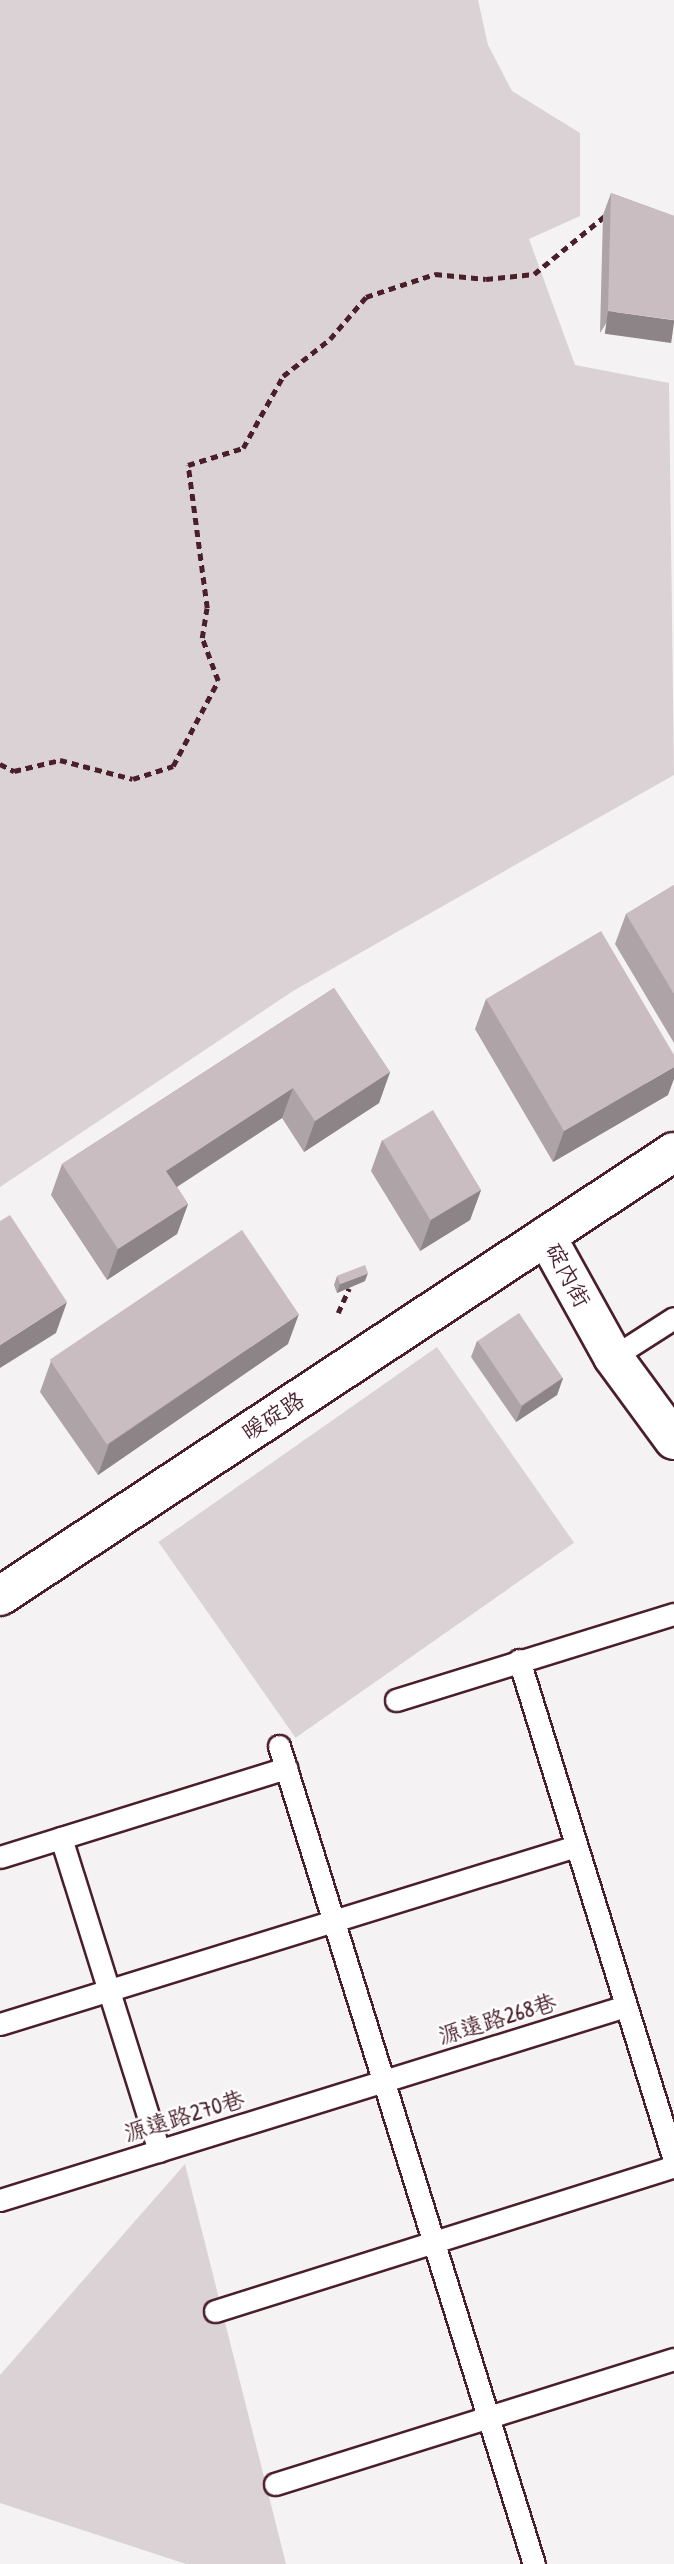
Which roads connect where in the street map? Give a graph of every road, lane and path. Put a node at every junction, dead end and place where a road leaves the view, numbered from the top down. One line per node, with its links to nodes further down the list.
1 (615, 216): 2 (path)
2 (0, 764)
3 (674, 1152): 4 (street, 碇內街)
4 (545, 1236): 8 (street, 碇內街); 10 (street, 暖碇路)
5 (349, 1288): 6 (path)
6 (338, 1313)
7 (674, 1318): 8 (lane)
8 (613, 1357): 9 (street, 碇內街)
9 (674, 1440)
10 (0, 1596)
11 (674, 1614): 12 (lane)
12 (519, 1660): 13 (lane); 17 (lane)
13 (396, 1700)
14 (279, 1746): 15 (lane)
15 (286, 1768): 16 (lane); 19 (lane)
16 (61, 1838): 18 (lane); 20 (lane)
17 (576, 1846): 19 (lane); 21 (lane)
18 (0, 1857)
19 (334, 1921): 20 (lane); 23 (lane)
20 (109, 1990): 22 (lane); 24 (lane)
21 (626, 2006): 23 (lane, 源遠路268巷); 25 (lane)
22 (0, 2024)
23 (383, 2082): 24 (lane, 源遠路270巷); 28 (lane)
24 (159, 2151): 27 (lane, 源遠路270巷)
25 (674, 2160)
26 (674, 2166): 28 (lane)
27 (0, 2200)
28 (434, 2243): 29 (lane); 31 (lane)
29 (215, 2311)
30 (674, 2359): 31 (lane)
31 (488, 2417): 32 (lane); 33 (lane)
32 (275, 2484)
33 (534, 2564)

